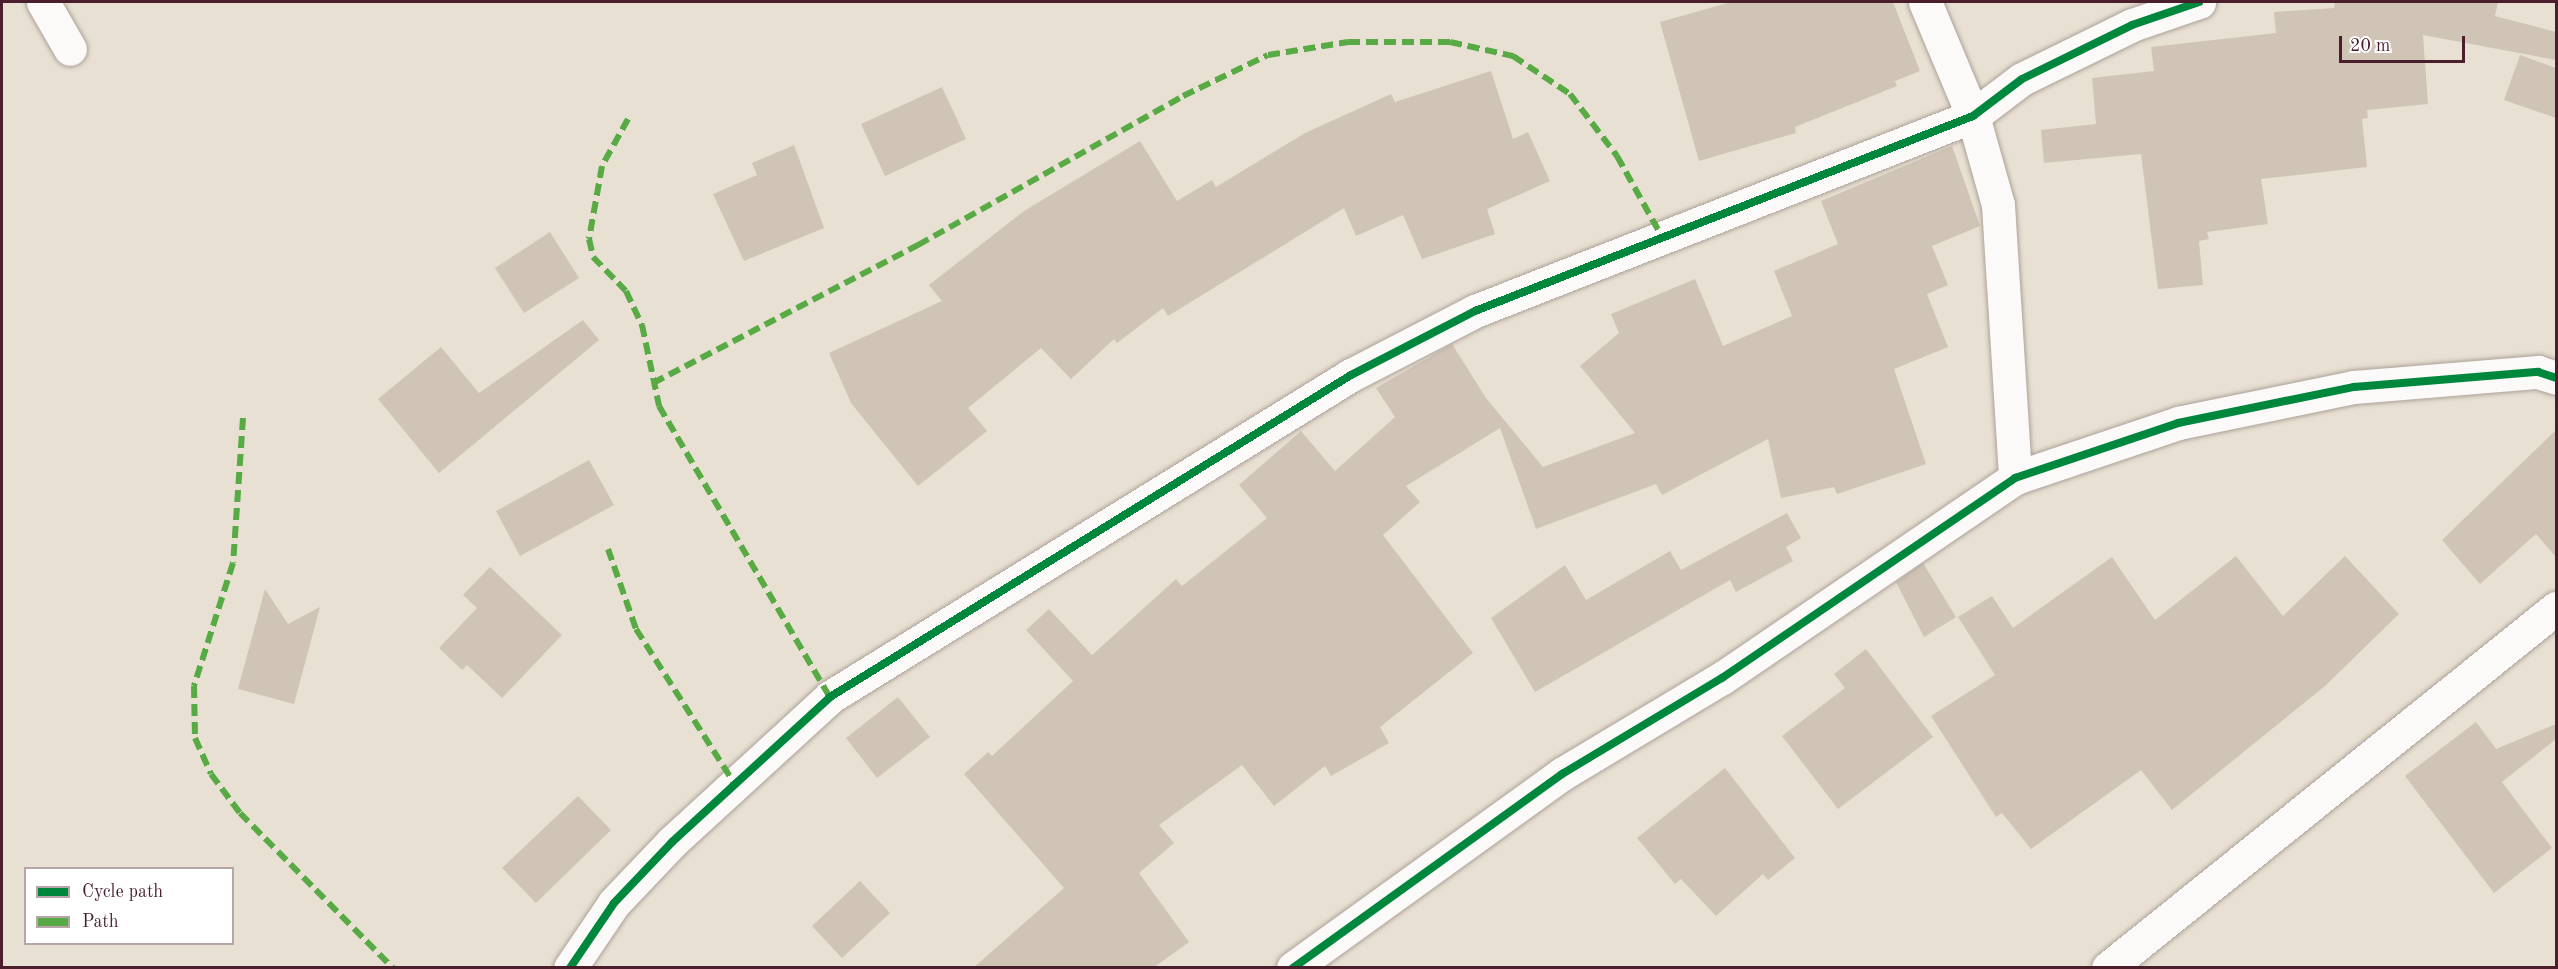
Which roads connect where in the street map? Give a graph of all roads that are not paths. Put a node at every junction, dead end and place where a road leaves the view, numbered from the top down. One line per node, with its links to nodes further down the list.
1 (43, 2): 4 (street)
2 (1925, 2): 5 (street)
3 (2199, 2): 5 (street)
4 (70, 49)
5 (1972, 116): 7 (street); 9 (street)
6 (2556, 378): 7 (street)
7 (2015, 478): 10 (street)
8 (2556, 608): 11 (street)
9 (570, 968)
10 (1293, 968)
11 (2108, 968)

